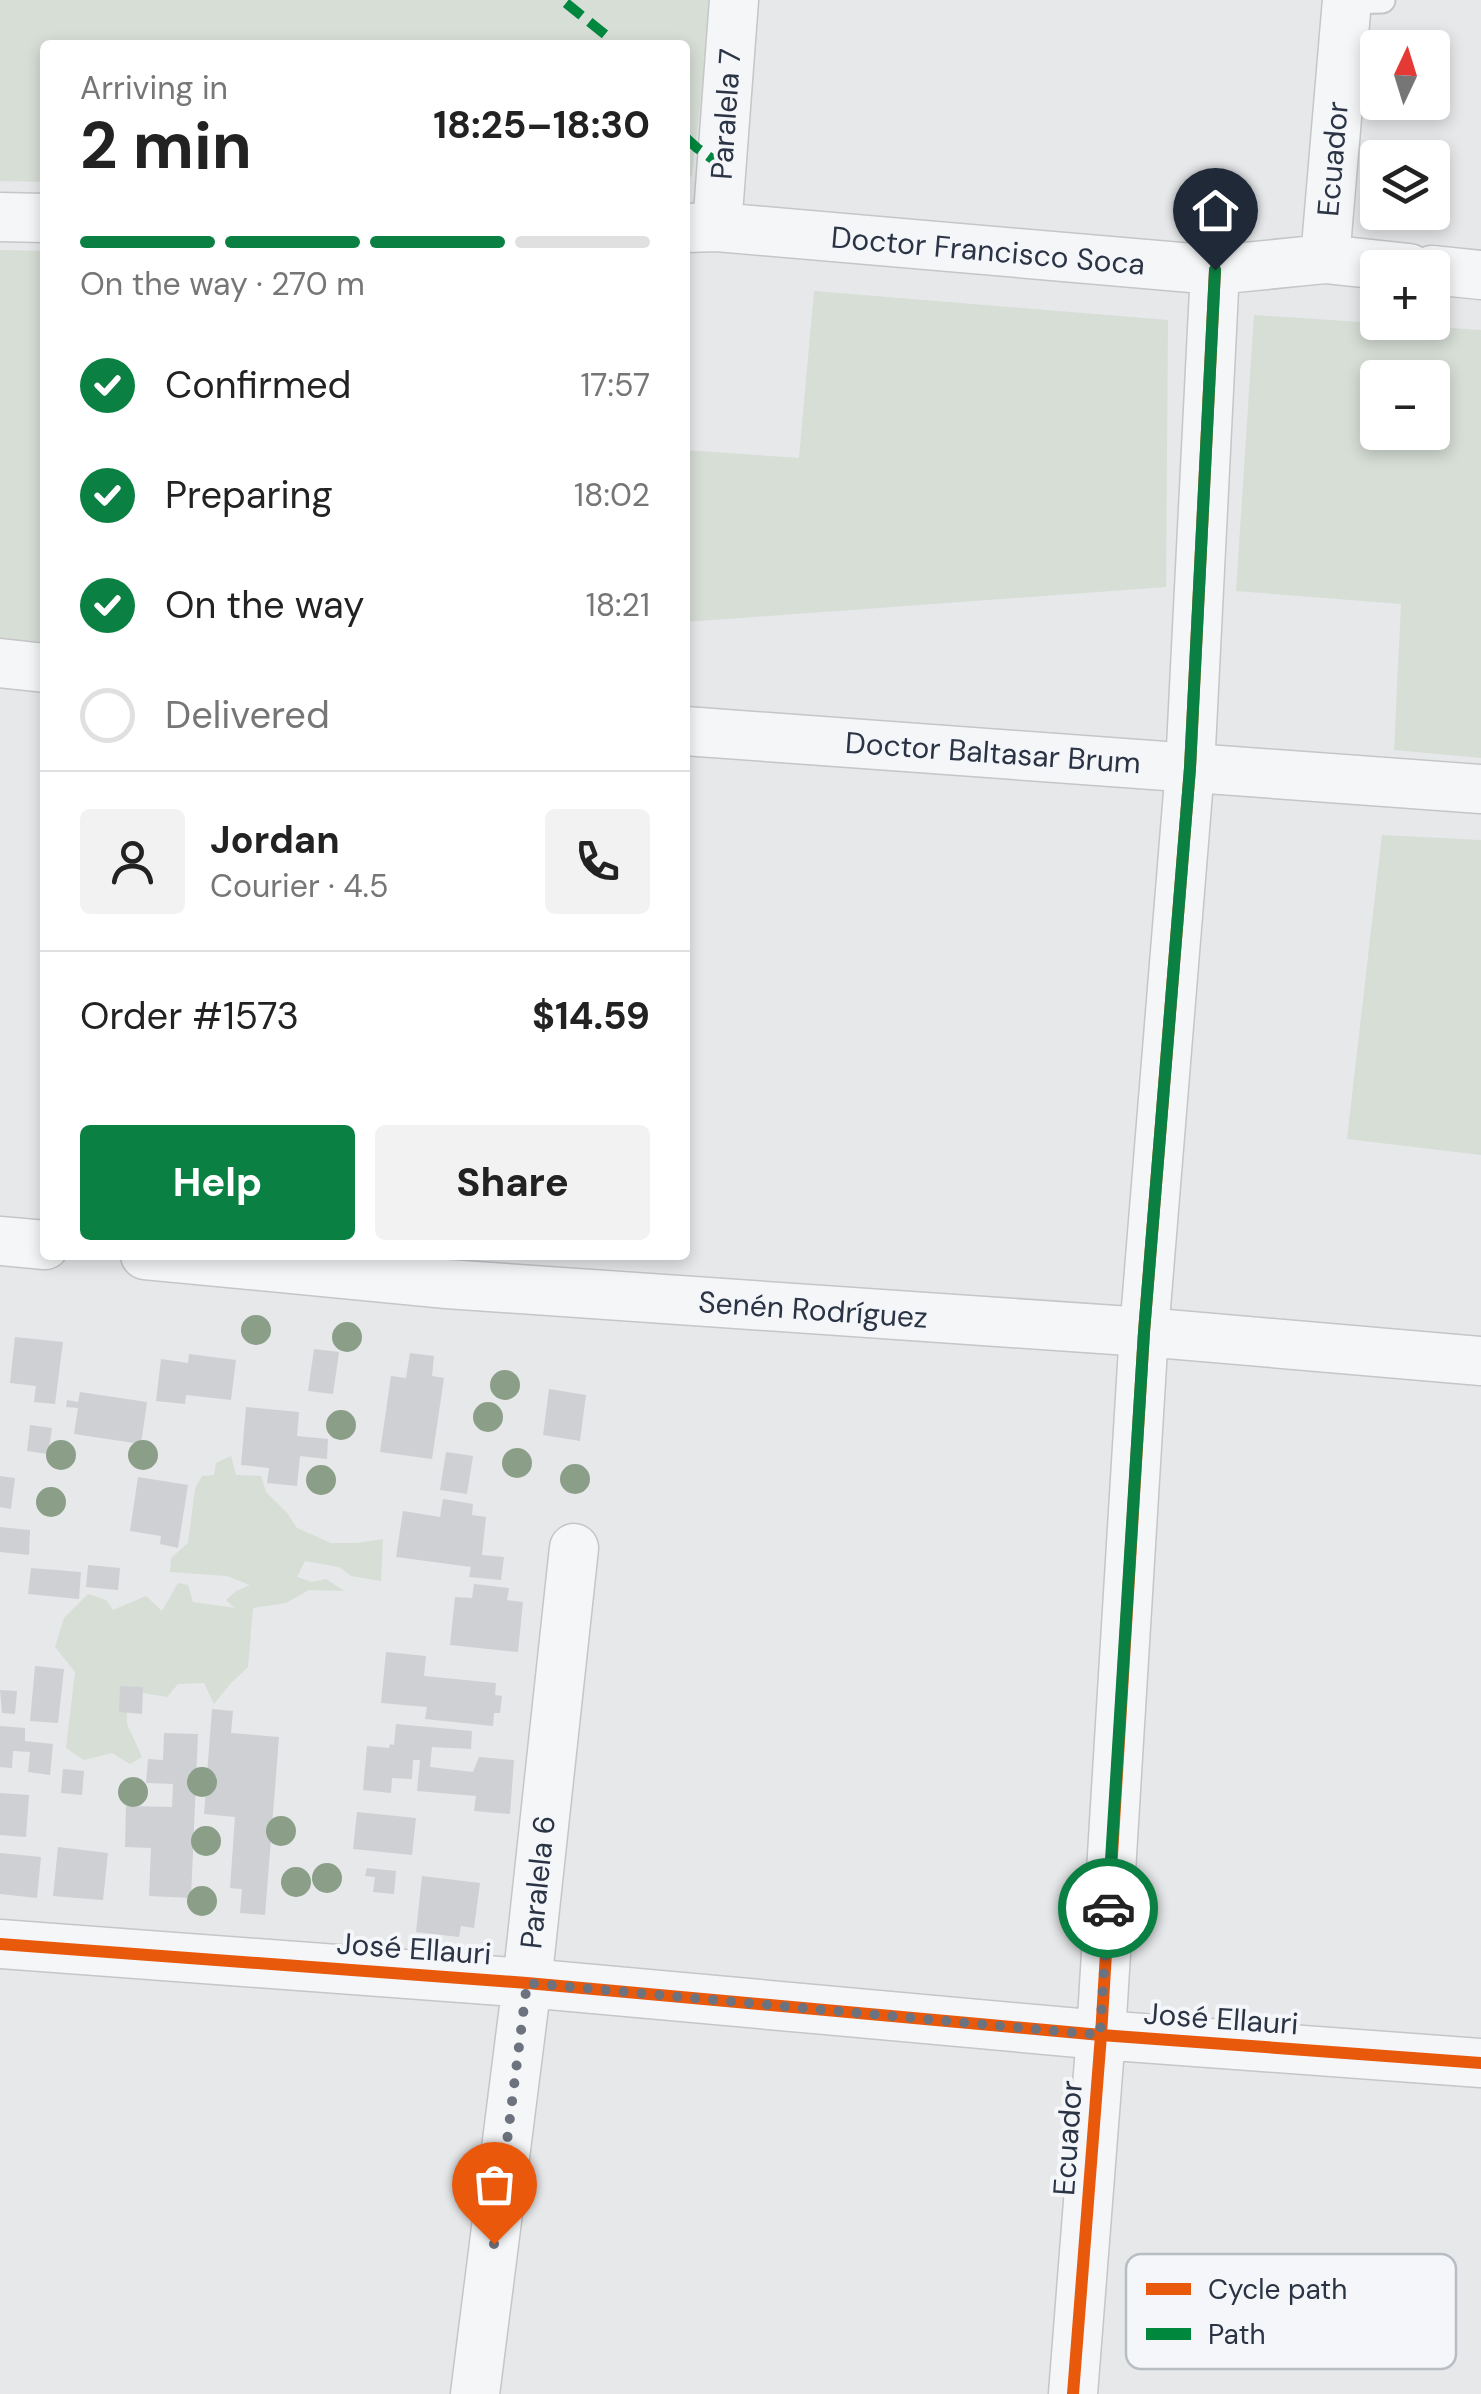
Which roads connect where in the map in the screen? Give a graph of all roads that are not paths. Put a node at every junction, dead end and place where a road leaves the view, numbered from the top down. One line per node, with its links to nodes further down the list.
1 (734, 0): 6 (street, Paralela 7)
2 (1347, 0): 3 (lane); 7 (street, Ecuador)
3 (1382, 0)
4 (0, 217): 5 (street)
5 (40, 218)
6 (701, 228): 9 (street, Doctor Francisco Soca)
7 (1325, 259): 8 (street, Doctor Francisco Soca); 9 (street, Doctor Francisco Soca)
8 (1360, 263)
9 (1215, 270): 15 (street, Ecuador)
10 (1450, 272): 11 (street)
11 (1481, 275)
12 (0, 663): 13 (street)
13 (40, 667)
14 (690, 731): 15 (street, Doctor Baltasar Brum)
15 (1190, 768): 16 (street, Doctor Baltasar Brum); 21 (street, Ecuador)
16 (1481, 789)
17 (0, 1241): 18 (street)
18 (40, 1245)
19 (246, 1260): 20 (street, Senén Rodríguez)
20 (449, 1270): 21 (street, Senén Rodríguez)
21 (1144, 1332): 22 (street, Senén Rodríguez); 26 (street, Ecuador)
22 (1481, 1361)
23 (574, 1548): 25 (street, Paralela 6)
24 (0, 1944): 25 (street, José Ellauri)
25 (527, 1983): 26 (street, José Ellauri); 28 (street, Paralela 6)
26 (1100, 2035): 27 (street, José Ellauri); 29 (street, Ecuador)
27 (1481, 2063)
28 (475, 2394)
29 (1073, 2394)

